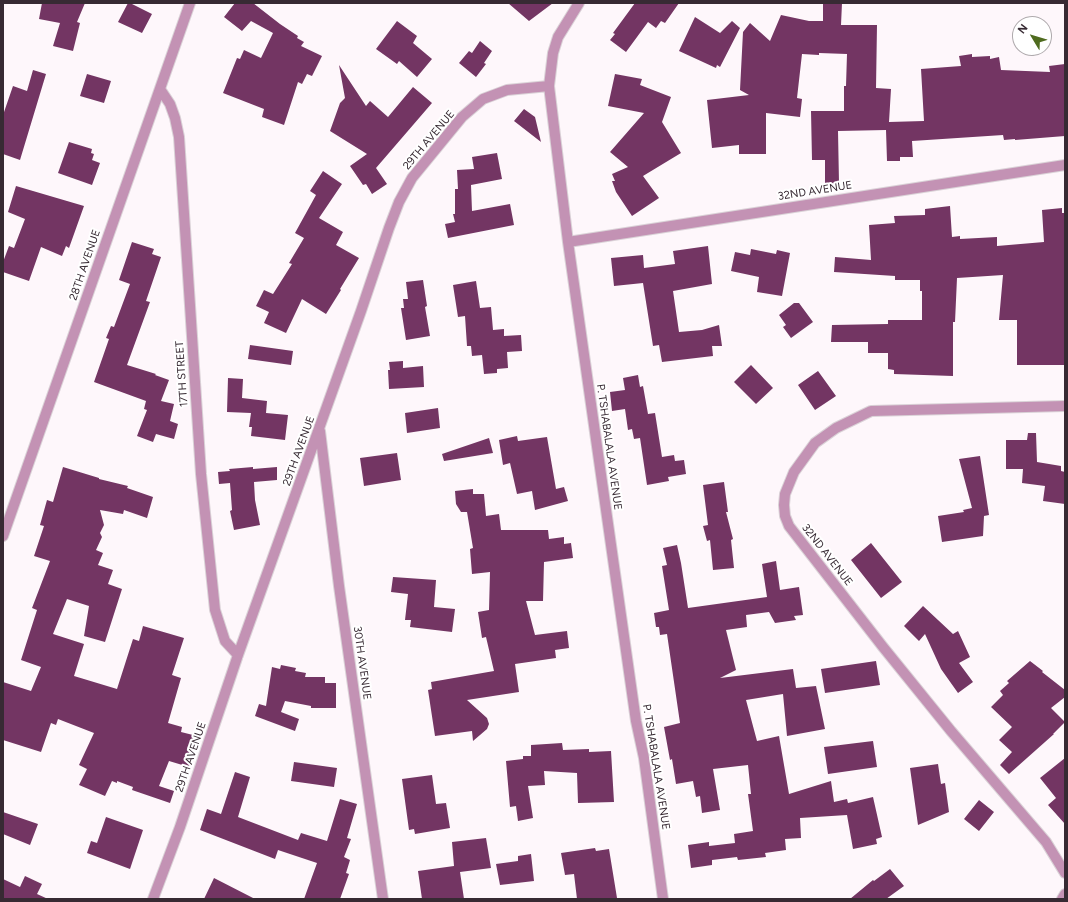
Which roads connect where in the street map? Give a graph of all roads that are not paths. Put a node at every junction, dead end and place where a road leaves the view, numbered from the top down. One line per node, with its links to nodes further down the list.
1 (190, 3): 4 (street, 28TH AVENUE)
2 (579, 3): 3 (street, P. TSHABALALA AVENUE)
3 (549, 86): 6 (street, P. TSHABALALA AVENUE); 8 (street, 29TH AVENUE)
4 (160, 89): 9 (street, 28TH AVENUE); 10 (street, 17TH STREET)
5 (1065, 165): 6 (street, 32ND AVENUE)
6 (568, 242): 15 (street, P. TSHABALALA AVENUE)
7 (1065, 406): 11 (street, 32ND AVENUE)
8 (319, 429): 10 (street, 29TH AVENUE); 14 (street, 30TH AVENUE)
9 (3, 536)
10 (238, 655): 13 (street, 29TH AVENUE)
11 (1065, 873)
12 (1065, 894): 16 (street)
13 (153, 899)
14 (383, 899)
15 (663, 899)
16 (1062, 899)

